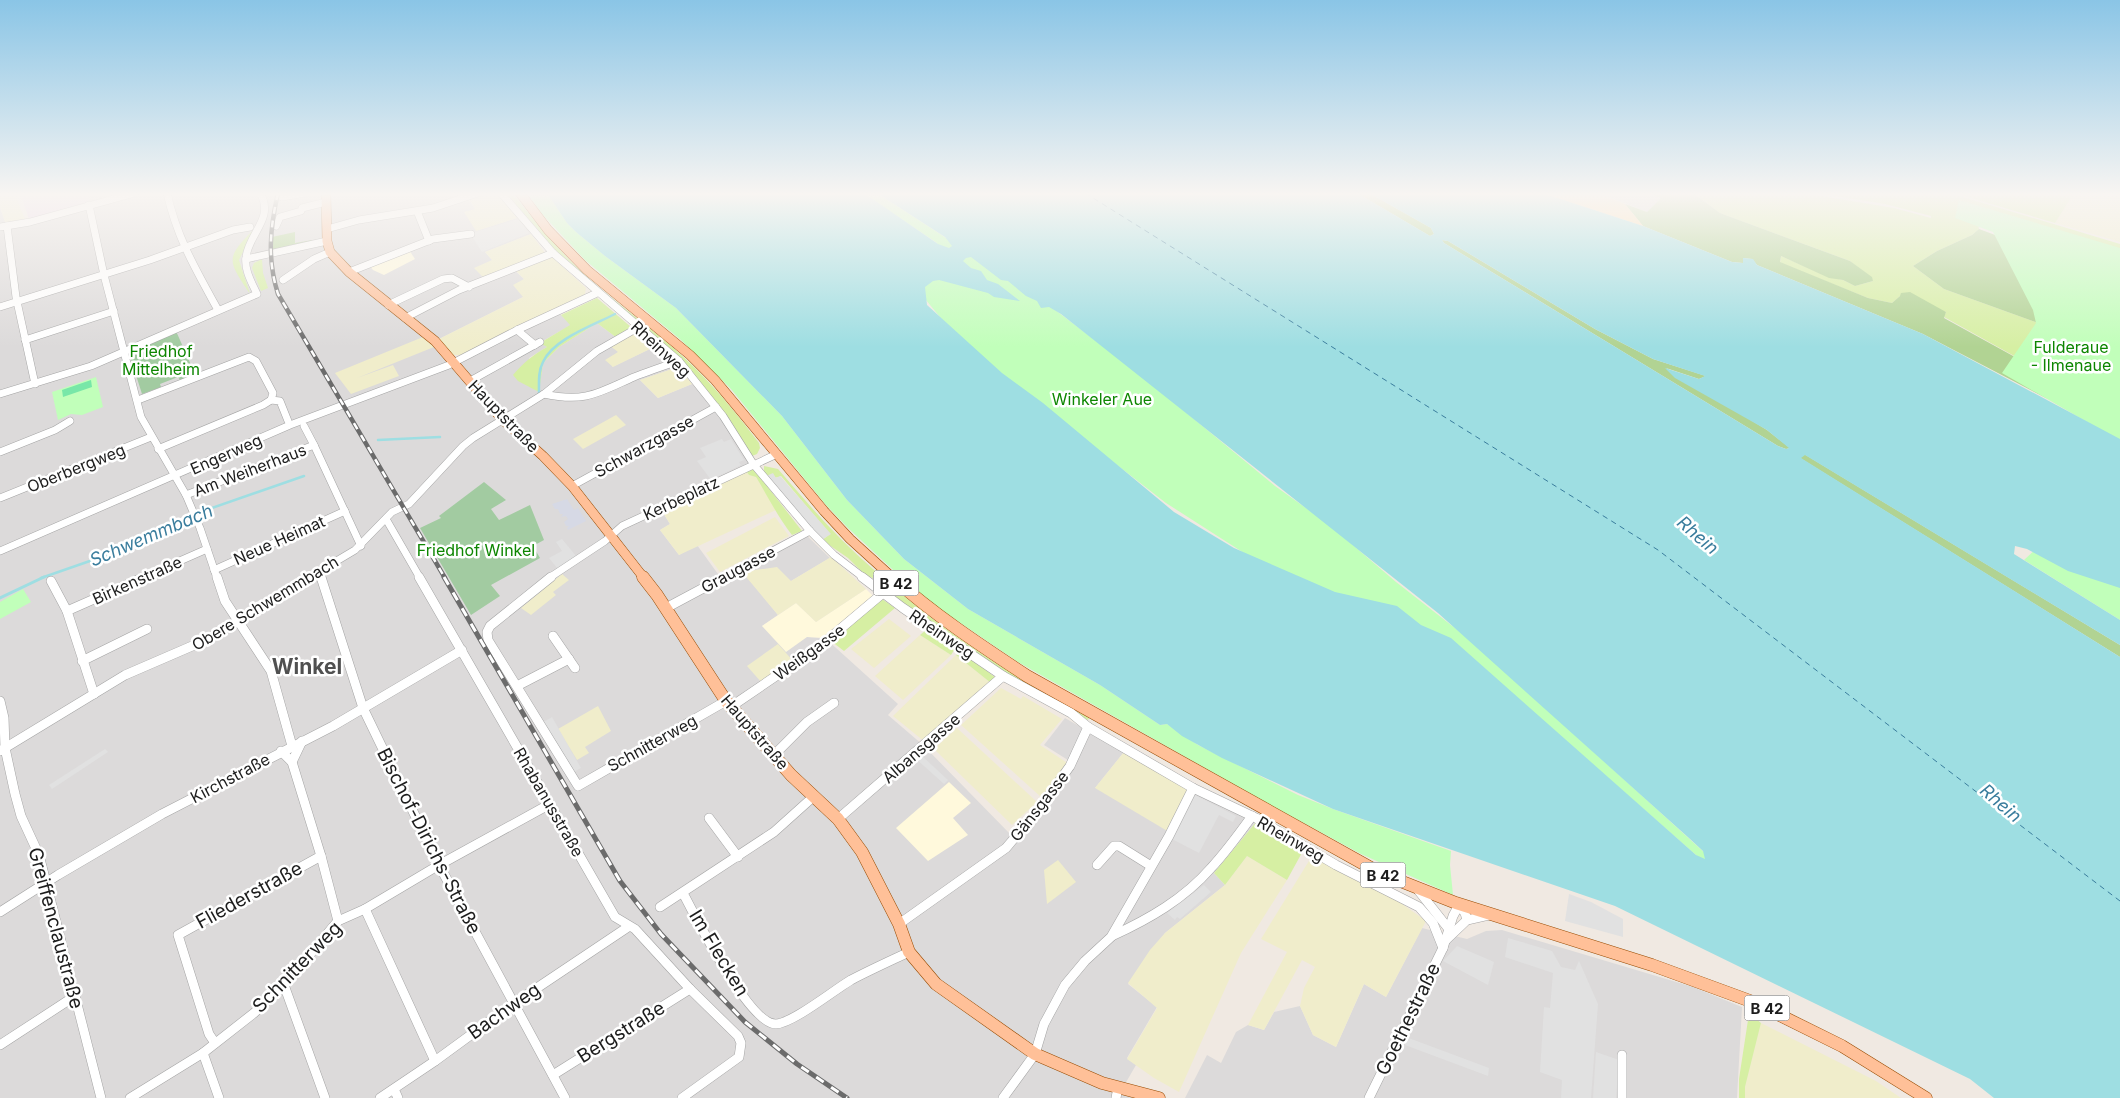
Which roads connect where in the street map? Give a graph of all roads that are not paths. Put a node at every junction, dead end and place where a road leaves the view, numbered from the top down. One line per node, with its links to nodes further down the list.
1 (7, 244): 20 (street)
2 (97, 244): 16 (street)
3 (182, 244): 11 (street)
4 (194, 244): 11 (street)
5 (251, 244): 14 (street)
6 (309, 244): 14 (street)
7 (328, 244): 12 (main road)
8 (418, 244): 15 (street)
9 (545, 244): 13 (street, Rheinweg)
10 (562, 244): 47 (main road, B 42)
11 (184, 248): 16 (street); 23 (street)
12 (330, 252): 15 (main road, Hauptstraße); 17 (street)
13 (553, 253): 18 (street); 19 (street, Rheinweg)
14 (246, 259): 23 (street)
15 (349, 272): 21 (main road, Hauptstraße)
16 (104, 275): 20 (street); 24 (street)
17 (283, 280)
18 (469, 287): 21 (street); 25 (street)
19 (597, 292): 26 (street, Rheinweg); 27 (street, Engerweg)
20 (18, 303): 22 (street); 28 (street)
21 (388, 305): 25 (main road, Hauptstraße)
22 (0, 307)
23 (218, 310): 29 (street)
24 (114, 311): 28 (street); 29 (street)
25 (405, 318): 31 (main road, Hauptstraße)
26 (639, 327): 30 (street, Rheinweg); 35 (street, Obere Schwemmbach)
27 (516, 330): 31 (street, Engerweg); 32 (street)
28 (25, 340): 33 (street)
29 (124, 351): 33 (street); 36 (street)
30 (679, 361): 35 (street); 38 (street, Rheinweg)
31 (454, 363): 32 (main road, Hauptstraße); 49 (street, Engerweg)
32 (470, 381): 39 (main road, Hauptstraße)
33 (35, 384): 34 (street)
34 (0, 394)
35 (544, 394): 39 (street, Obere Schwemmbach)
36 (138, 400): 37 (street); 43 (street)
37 (271, 400): 41 (street); 45 (street)
38 (716, 407): 48 (street, Rheinweg); 50 (street, Schwarzgasse)
39 (502, 418): 50 (main road, Hauptstraße); 54 (street, Obere Schwemmbach)
40 (70, 421): 46 (street)
41 (288, 421)
42 (304, 426): 44 (street, Am Weiherhaus)
43 (151, 437): 45 (street); 52 (street, Oberbergweg)
44 (314, 445): 51 (street, Am Weiherhaus); 53 (street, Am Weiherhaus)
45 (158, 449): 49 (street)
46 (0, 452)
47 (777, 454): 48 (street, Kerbeplatz); 100 (main road, B 42)
48 (754, 465): 55 (street, Rheinweg); 56 (street, Kerbeplatz)
49 (176, 476): 51 (street); 59 (street, Engerweg)
50 (572, 486): 56 (main road, Hauptstraße)
51 (186, 495): 58 (street)
52 (0, 498)
53 (345, 511): 57 (street, Am Weiherhaus); 60 (street, Neue Heimat)
54 (386, 519): 57 (street, Obere Schwemmbach); 69 (street, Rhabanusstraße)
55 (810, 531): 63 (street, Rheinweg); 64 (street, Graugasse)
56 (611, 534): 64 (main road, Hauptstraße); 74 (street)
57 (361, 546): 61 (street, Obere Schwemmbach)
58 (207, 548): 60 (street); 65 (street, Birkenstraße)
59 (0, 551)
60 (214, 570): 66 (street)
61 (319, 572): 66 (street, Obere Schwemmbach); 79 (street, Bischof-Dirichs-Straße)
62 (51, 581): 65 (street)
63 (883, 593): 73 (street, Rheinweg); 78 (street, Weißgasse)
64 (666, 608): 78 (main road, Hauptstraße)
65 (67, 611): 71 (street)
66 (239, 620): 75 (street, Obere Schwemmbach); 83 (street)
67 (147, 629): 71 (street)
68 (553, 636): 70 (street)
69 (462, 650): 79 (street, Kirchstraße); 90 (street, Rhabanusstraße)
70 (569, 659): 72 (street); 74 (street)
71 (82, 661): 75 (street)
72 (575, 668)
73 (1003, 676): 81 (street, Rheinweg); 93 (street, Albansgasse)
74 (517, 686): 78 (street, Schnitterweg)
75 (94, 694): 84 (street, Obere Schwemmbach)
76 (0, 701): 80 (street, Greiffenclaustraße)
77 (834, 703): 86 (street)
78 (729, 704): 86 (main road, Hauptstraße)
79 (363, 708): 82 (street, Kirchstraße); 96 (street, Bischof-Dirichs-Straße)
80 (2, 719): 84 (street, Greiffenclaustraße)
81 (1088, 727): 88 (street, Rheinweg); 109 (street, Gänsgasse)
82 (302, 741): 83 (street, Kirchstraße); 87 (street)
83 (292, 746): 85 (street, Kirchstraße)
84 (2, 750): 99 (street, Greiffenclaustraße)
85 (281, 751): 87 (street); 99 (street, Kirchstraße)
86 (774, 755): 89 (main road, Hauptstraße)
87 (292, 762): 94 (street)
88 (1193, 788): 91 (street, Rheinweg); 98 (street)
89 (813, 797): 93 (main road, Hauptstraße); 95 (street)
90 (550, 804): 96 (street, Schnitterweg); 110 (street, Rhabanusstraße)
91 (1252, 816): 112 (street); 113 (street, Rheinweg)
92 (709, 818): 95 (street)
93 (838, 819): 109 (main road, Hauptstraße)
94 (321, 856): 108 (street); 119 (street, Fliederstraße)
95 (738, 857): 101 (street)
96 (439, 865): 104 (street, Schnitterweg); 118 (street, Bischof-Dirichs-Straße)
97 (1097, 865): 98 (street)
98 (1152, 866): 112 (street)
99 (46, 882): 105 (street, Kirchstraße); 117 (street, Greiffenclaustraße)
100 (1418, 890): 102 (main road, B 42); 111 (street)
101 (684, 893): 103 (street); 114 (street, Im Flecken)
102 (1459, 905): 106 (main road, B 42); 107 (street); 111 (street)
103 (660, 907)
104 (364, 909): 108 (street, Schnitterweg); 124 (street)
105 (0, 912)
106 (1489, 916): 107 (street); 139 (main road, B 42)
107 (1466, 920): 113 (street)
108 (338, 921): 115 (street, Schnitterweg)
109 (900, 924): 114 (main road, Hauptstraße)
110 (628, 926): 116 (street, Rhabanusstraße); 118 (street, Bachweg)
111 (1448, 928): 113 (street)
112 (1111, 937): 122 (street)
113 (1445, 944): 137 (street, Goethestraße)
114 (909, 952): 122 (main road, Hauptstraße)
115 (284, 985): 119 (street, Schnitterweg); 131 (street)
116 (690, 989): 125 (street, Bergstraße); 134 (street, Rhabanusstraße)
117 (75, 996): 120 (street); 128 (street, Greiffenclaustraße)
118 (513, 1004): 124 (street, Bachweg); 125 (street, Bischof-Dirichs-Straße)
119 (214, 1043): 121 (street, Schnitterweg)
120 (0, 1045)
121 (203, 1053): 129 (street, Schnitterweg); 130 (street)
122 (1035, 1054): 127 (main road, Hauptstraße); 135 (street)
123 (1622, 1055): 138 (street)
124 (435, 1061): 126 (street, Bachweg)
125 (553, 1075): 133 (street, Bischof-Dirichs-Straße)
126 (396, 1093): 132 (street, Bachweg)
127 (1117, 1093): 136 (main road, Hauptstraße)
128 (101, 1098)
129 (130, 1098)
130 (219, 1098)
131 (325, 1098)
132 (380, 1098)
133 (565, 1098)
134 (682, 1098)
135 (1003, 1098)
136 (1159, 1098)
137 (1369, 1098)
138 (1622, 1098)
139 (1926, 1098)

